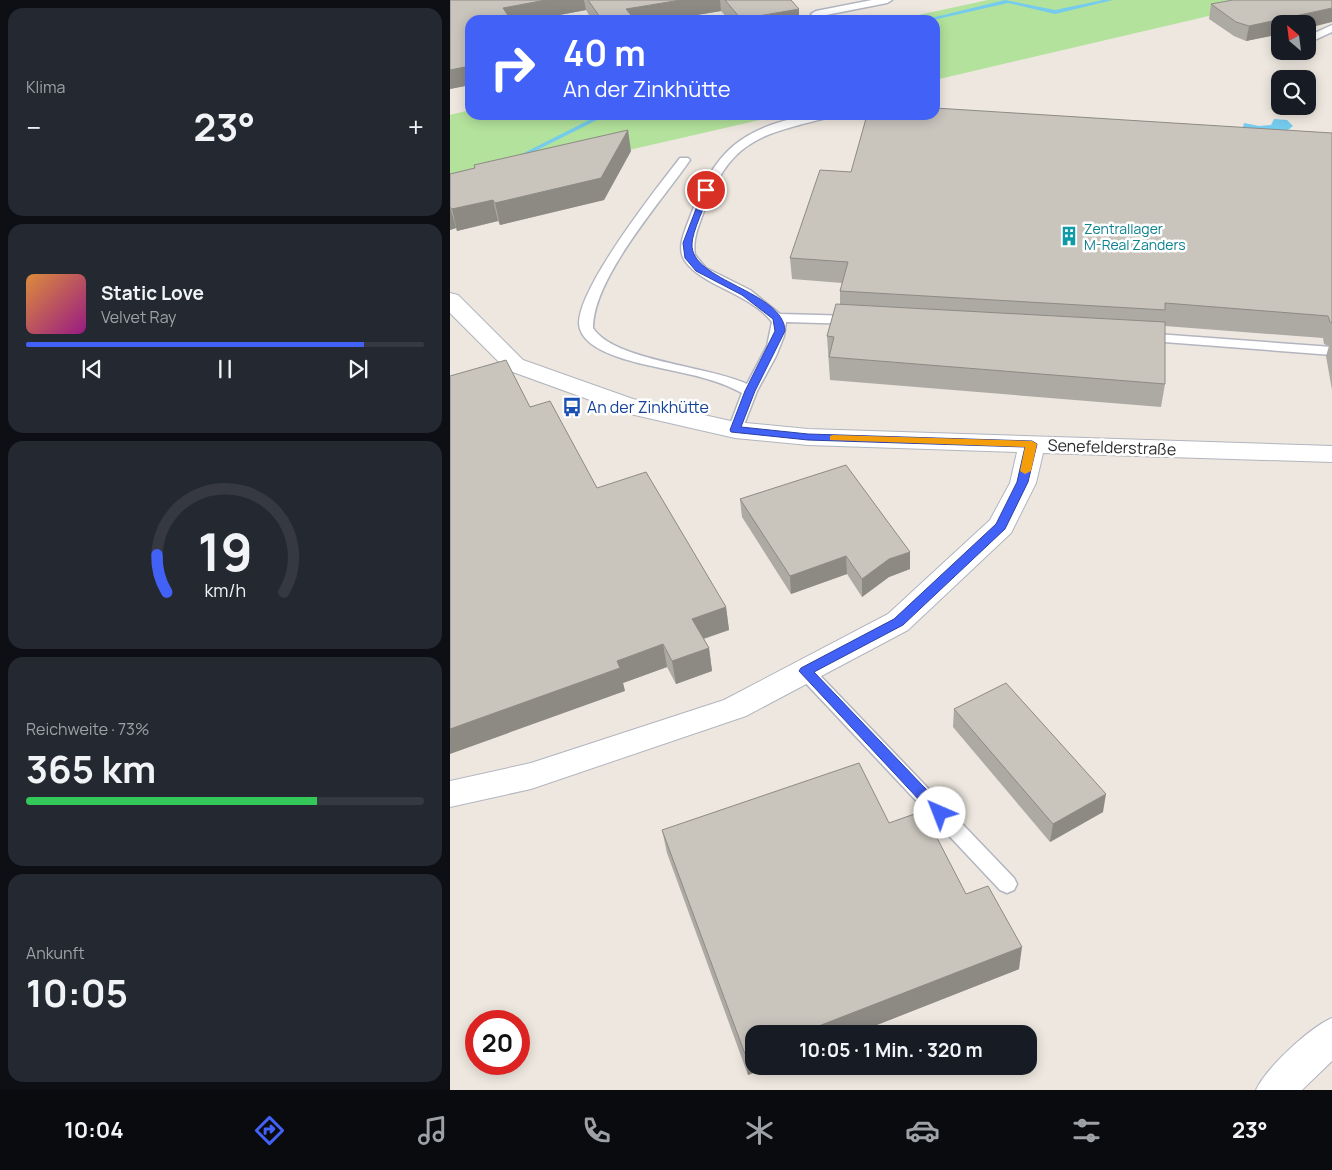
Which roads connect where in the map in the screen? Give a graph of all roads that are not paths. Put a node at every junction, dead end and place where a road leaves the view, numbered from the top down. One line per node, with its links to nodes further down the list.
1 (887, 0): 2 (lane)
2 (816, 14)
3 (1332, 28): 4 (lane)
4 (1316, 36)
5 (804, 120): 8 (lane)
6 (684, 160): 12 (lane)
7 (450, 300): 13 (street, Senefelderstraße)
8 (777, 318): 9 (lane); 12 (lane)
9 (865, 321)
10 (1128, 336): 11 (lane)
11 (1332, 351)
12 (750, 391): 13 (lane)
13 (735, 430): 14 (street, Senefelderstraße)
14 (1032, 444): 15 (street, Senefelderstraße); 16 (street)
15 (1332, 454)
16 (805, 671): 17 (street); 18 (lane)
17 (450, 794)
18 (1007, 884)
19 (1332, 1036): 20 (street)
20 (1276, 1090)

